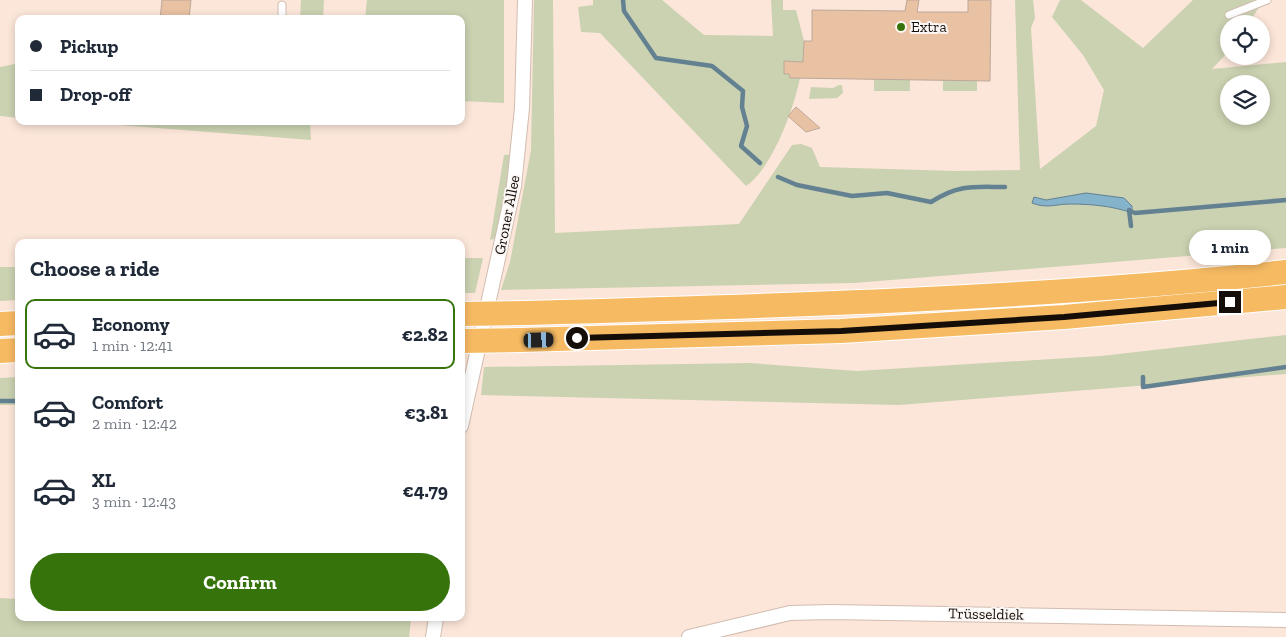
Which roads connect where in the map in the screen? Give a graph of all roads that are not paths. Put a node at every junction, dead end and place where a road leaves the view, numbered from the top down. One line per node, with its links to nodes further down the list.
1 (525, 0): 14 (street, Groner Allee)
2 (1267, 0): 5 (lane)
3 (282, 5): 4 (lane)
4 (282, 15)
5 (1229, 15)
6 (1286, 272): 8 (highway, bridge)
7 (1286, 298): 11 (highway, bridge)
8 (465, 314)
9 (15, 323): 10 (highway)
10 (0, 324)
11 (465, 342)
12 (15, 350): 13 (highway)
13 (0, 351)
14 (465, 408)
15 (1286, 620): 18 (street, Trüsseldiek)
16 (436, 621): 17 (street)
17 (433, 637)
18 (688, 637)

